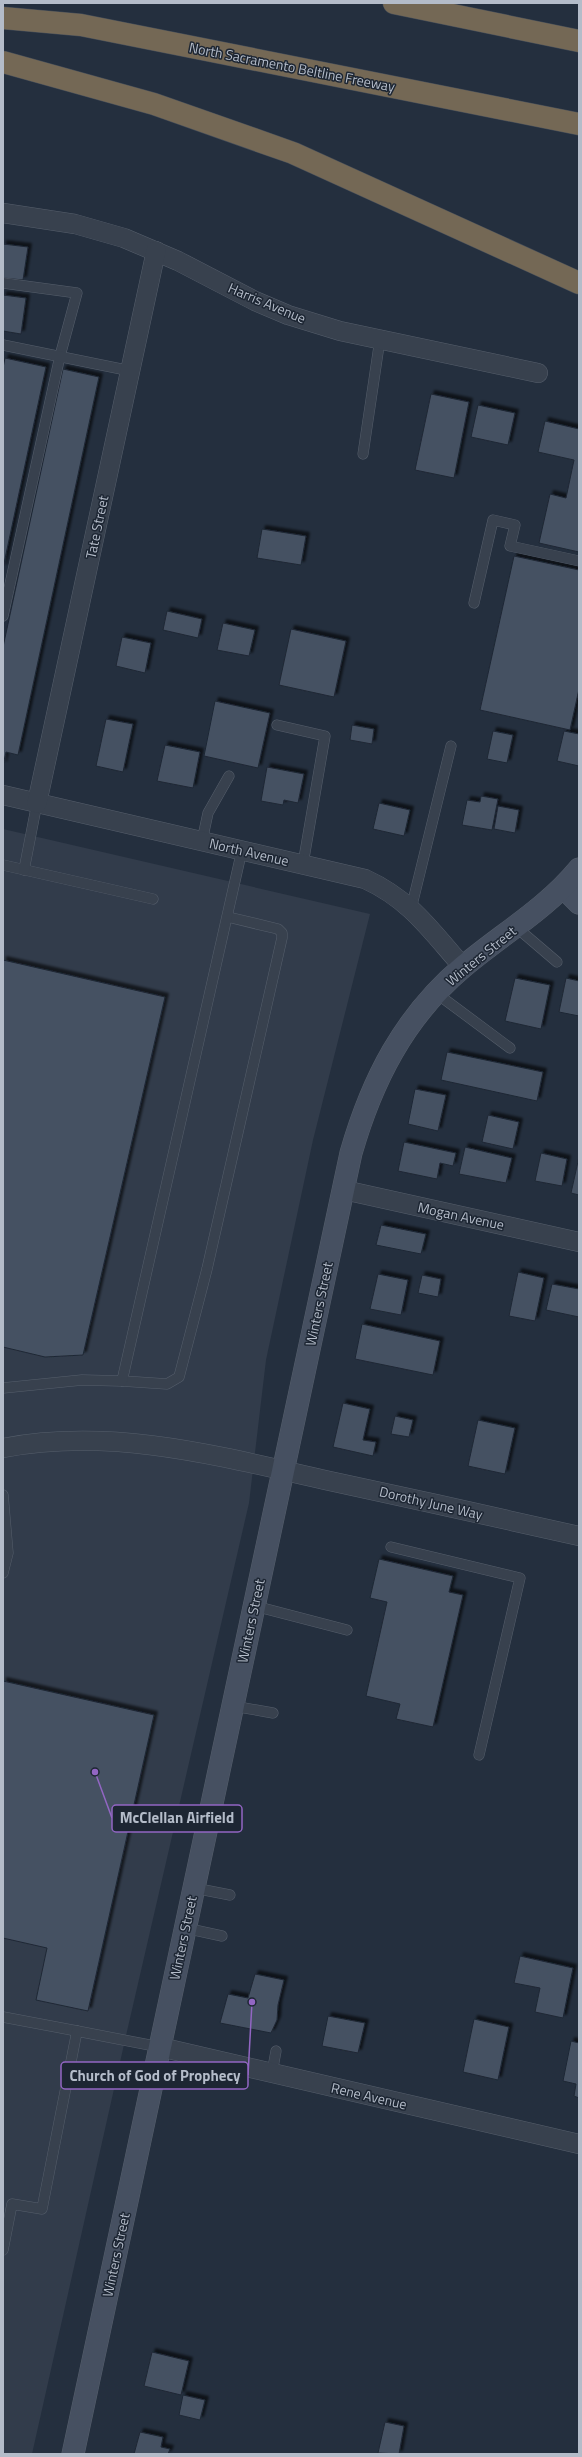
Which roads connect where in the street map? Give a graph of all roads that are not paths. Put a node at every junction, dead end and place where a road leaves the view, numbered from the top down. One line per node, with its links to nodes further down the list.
1 (394, 3): 3 (highway)
2 (3, 18): 5 (highway, North Sacramento Beltline Freeway)
3 (579, 41)
4 (3, 62): 9 (highway)
5 (579, 124)
6 (3, 213): 7 (street, Harris Avenue)
7 (156, 251): 10 (street, Harris Avenue); 13 (street, Tate Street)
8 (3, 283): 12 (lane)
9 (579, 283)
10 (380, 339): 14 (street, Harris Avenue); 15 (lane)
11 (3, 344): 12 (lane)
12 (60, 356): 13 (lane); 18 (lane)
13 (131, 371): 23 (street, Tate Street)
14 (538, 373)
15 (363, 454)
16 (579, 561): 17 (lane)
17 (474, 603)
18 (3, 616)
19 (277, 725): 26 (lane)
20 (451, 746): 33 (lane)
21 (229, 776): 24 (lane)
22 (3, 795): 23 (street, North Avenue)
23 (38, 803): 24 (street, North Avenue); 28 (lane)
24 (202, 841): 25 (street, North Avenue)
25 (242, 850): 26 (street, North Avenue); 34 (lane)
26 (303, 864): 33 (street, North Avenue)
27 (3, 865): 28 (lane)
28 (24, 870): 31 (lane)
29 (579, 870): 30 (main road, Winters Street)
30 (564, 888): 32 (main road); 35 (main road, Winters Street)
31 (153, 899)
32 (579, 903)
33 (411, 909): 37 (street, North Avenue)
34 (228, 917): 42 (lane); 42 (lane)
35 (516, 927): 36 (lane); 37 (main road, Winters Street)
36 (557, 962)
37 (463, 967): 38 (main road, Winters Street)
38 (436, 993): 39 (lane); 40 (main road, Winters Street)
39 (510, 1048)
40 (344, 1190): 41 (street, Mogan Avenue); 45 (main road, Winters Street)
41 (579, 1242)
42 (122, 1381): 43 (lane)
43 (3, 1388)
44 (3, 1448): 45 (street, Dorothy June Way)
45 (284, 1470): 47 (street, Dorothy June Way); 50 (main road, Winters Street)
46 (3, 1495): 49 (lane)
47 (579, 1536)
48 (391, 1547): 54 (lane)
49 (3, 1573)
50 (254, 1606): 51 (lane); 52 (main road, Winters Street)
51 (347, 1630)
52 (233, 1706): 53 (lane); 55 (main road, Winters Street)
53 (273, 1713)
54 (479, 1756)
55 (194, 1888): 56 (lane); 57 (main road, Winters Street)
56 (230, 1895)
57 (185, 1928): 58 (lane); 61 (main road, Winters Street)
58 (222, 1936)
59 (3, 2016): 60 (lane)
60 (77, 2031): 61 (lane); 65 (lane)
61 (160, 2047): 63 (street, Rene Avenue); 66 (main road, Winters Street)
62 (276, 2051): 63 (lane)
63 (272, 2073): 64 (street, Rene Avenue)
64 (579, 2144)
65 (3, 2250)
66 (73, 2454)

